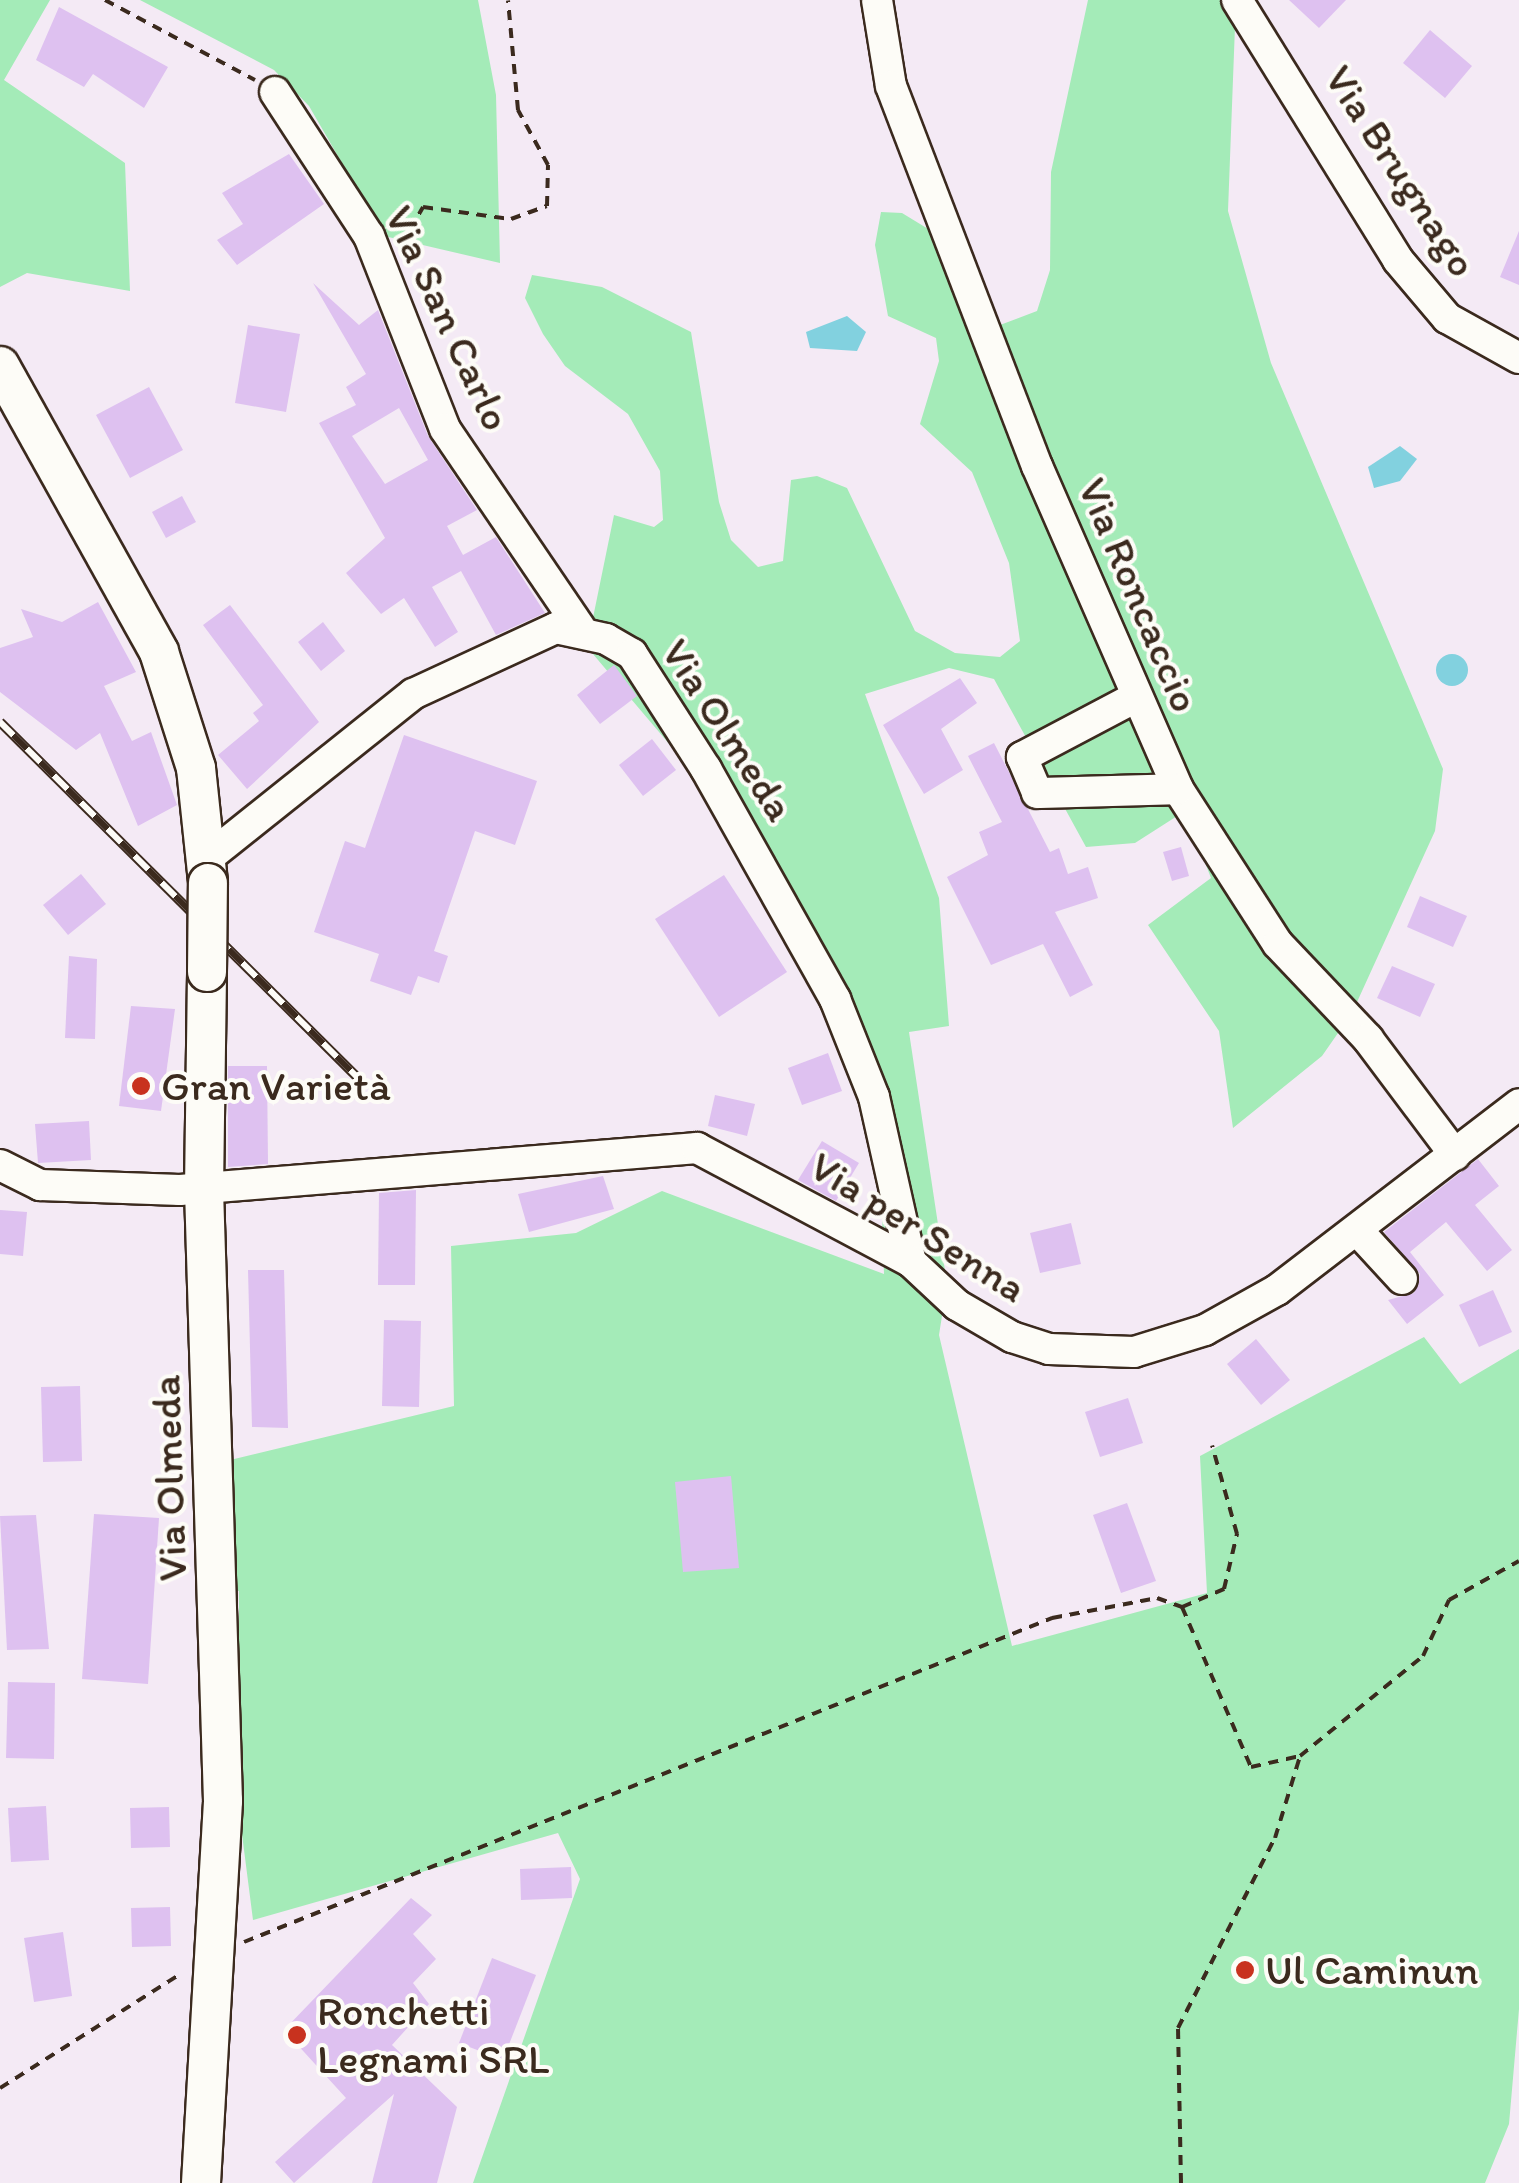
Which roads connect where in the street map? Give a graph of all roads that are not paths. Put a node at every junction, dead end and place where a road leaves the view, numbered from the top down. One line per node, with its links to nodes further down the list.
1 (877, 0): 7 (street, Via Roncaccio)
2 (1237, 0): 4 (street, Via Brugnago)
3 (276, 92): 6 (street, Via San Carlo)
4 (1519, 358)
5 (0, 366): 9 (main road, Via Olmeda)
6 (580, 628): 9 (street); 15 (street, Via Olmeda)
7 (1136, 698): 8 (street, Via Roncaccio); 8 (street)
8 (1178, 789): 11 (street, Via Roncaccio)
9 (206, 872): 13 (main road, Via Olmeda, bridge)
10 (1519, 1104): 11 (street, Via per Senna)
11 (1455, 1155): 14 (street, Via per Senna)
12 (0, 1165): 13 (street, Via per Senna)
13 (204, 1189): 15 (street, Via per Senna); 17 (main road, Via Olmeda)
14 (1358, 1231): 15 (street, Via per Senna); 16 (street)
15 (911, 1262)
16 (1402, 1279)
17 (201, 2183)

